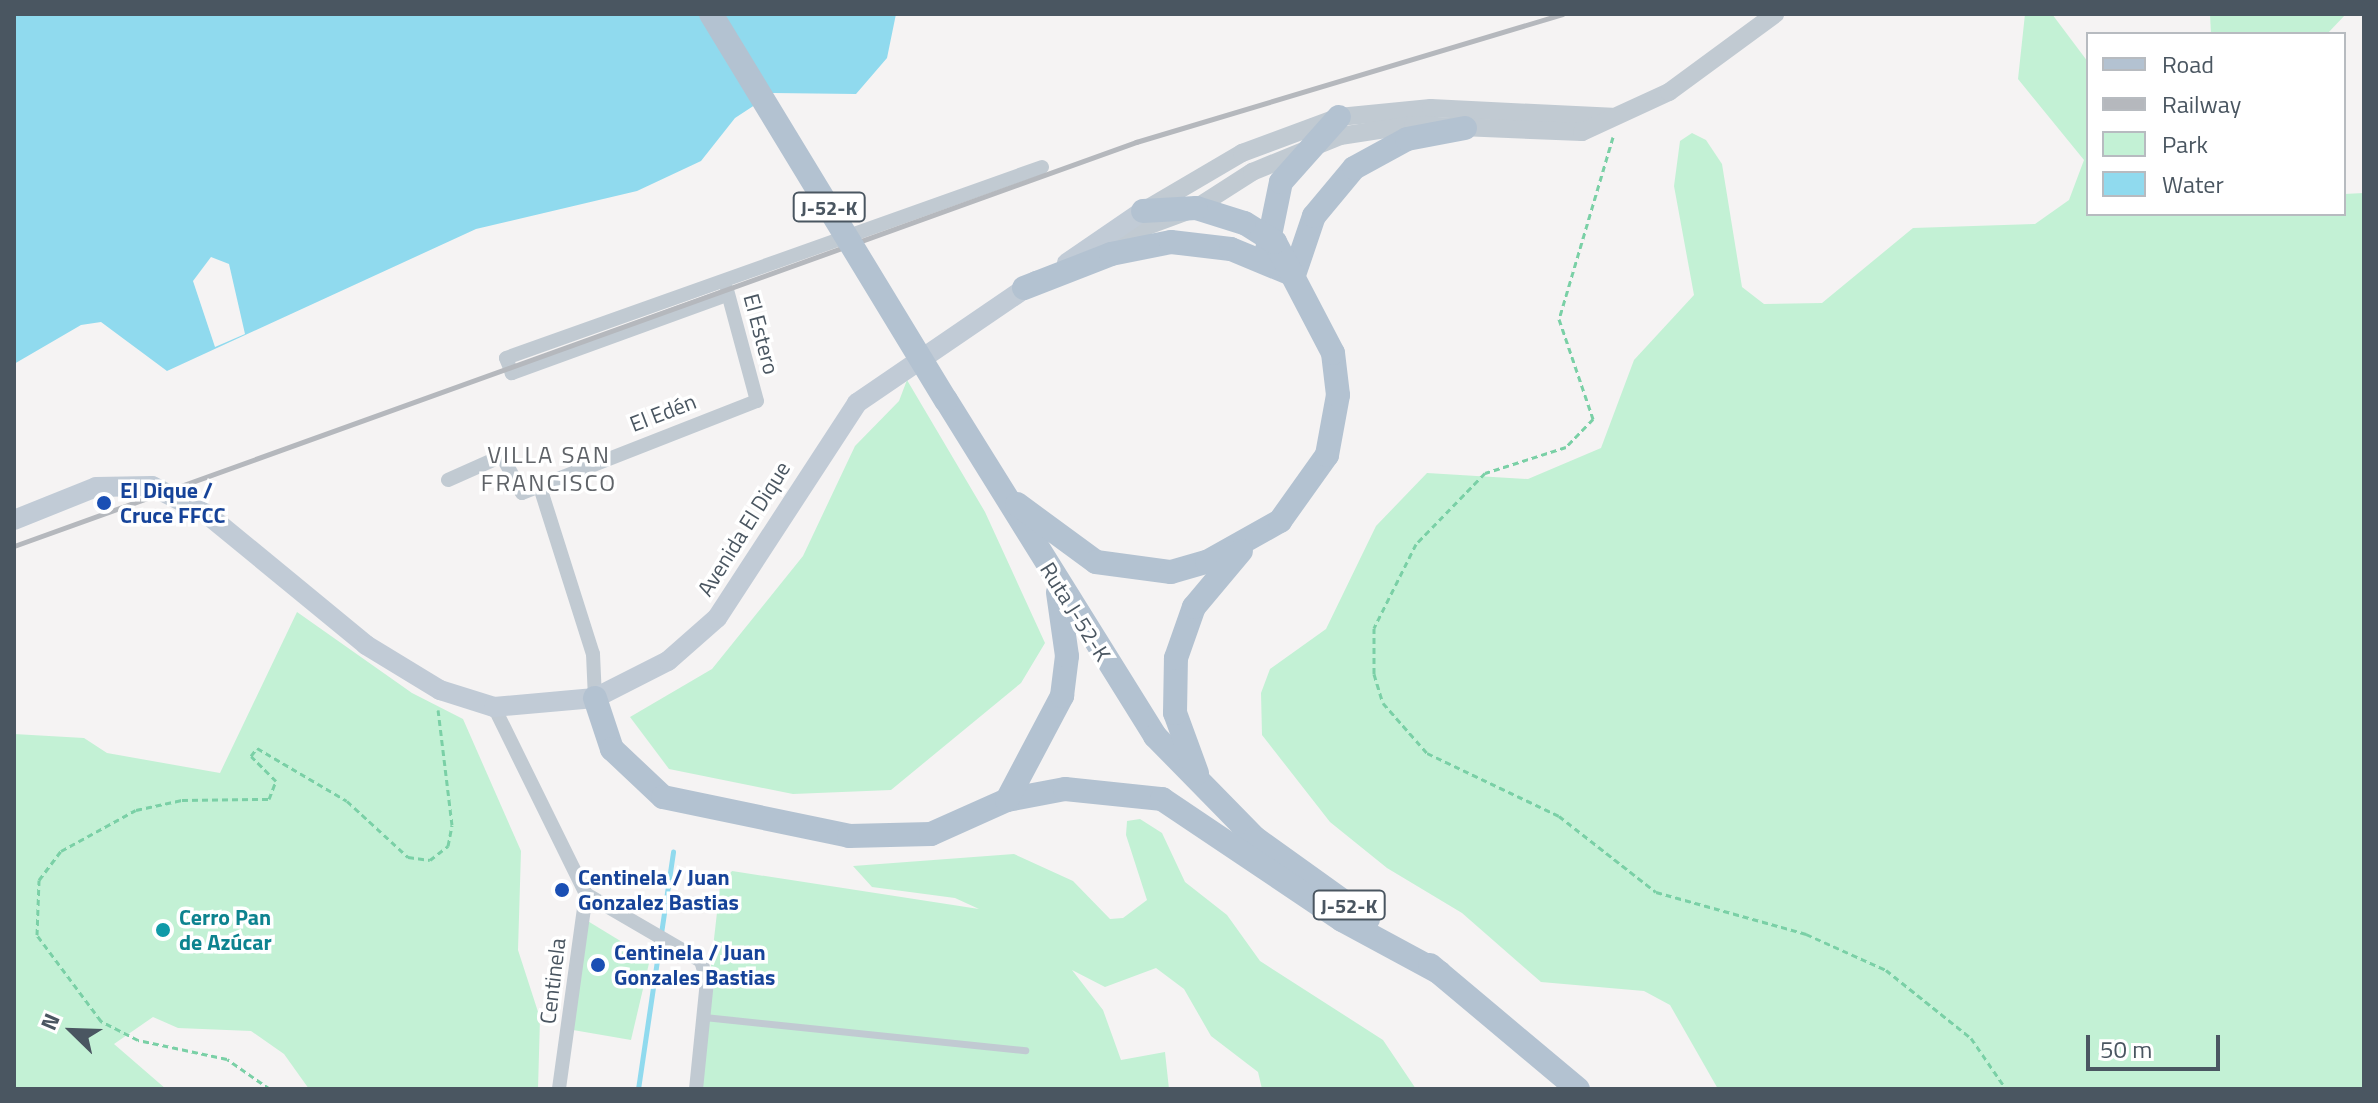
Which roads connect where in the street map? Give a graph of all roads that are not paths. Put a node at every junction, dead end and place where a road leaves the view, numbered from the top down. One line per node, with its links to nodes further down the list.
1 (711, 14): 20 (main road, Ruta J-52-K / J-52-K, bridge)
2 (1775, 14): 4 (street)
3 (1339, 117): 4 (street); 6 (main road); 9 (street)
4 (1623, 117): 5 (street)
5 (1465, 128): 6 (street); 13 (main road)
6 (1304, 148): 8 (street); 10 (main road)
7 (1042, 167): 14 (street)
8 (1196, 208): 9 (main road); 10 (main road); 11 (street)
9 (1143, 211): 11 (main road, Avenida El Dique)
10 (1267, 234): 12 (main road); 13 (main road)
11 (1101, 243): 15 (main road, Avenida El Dique)
12 (1268, 264): 13 (main road); 15 (main road)
13 (1294, 275): 22 (main road)
14 (725, 280): 16 (street, El Estero); 16 (street)
15 (1024, 288): 24 (main road, Avenida El Dique)
16 (724, 296): 17 (street, El Estero)
17 (757, 401): 19 (street, El Edén)
18 (448, 480): 19 (street)
19 (539, 484): 24 (street)
20 (1002, 493): 22 (main road); 23 (main road, Ruta J-52-K / J-52-K)
21 (14, 520): 25 (main road, Avenida El Dique)
22 (1251, 541): 26 (main road)
23 (1055, 579): 26 (main road, Ruta J-52-K / J-52-K); 27 (main road)
24 (595, 698): 25 (main road, Avenida El Dique); 27 (main road)
25 (494, 707): 28 (street)
26 (1206, 794): 29 (main road, Ruta J-52-K / J-52-K)
27 (1007, 800): 29 (main road)
28 (586, 894): 30 (street); 32 (street, Centinela)
29 (1440, 973): 34 (main road, Ruta J-52-K / J-52-K)
30 (704, 1017): 31 (lane); 33 (street)
31 (1025, 1050)
32 (559, 1089)
33 (696, 1089)
34 (1578, 1089)

